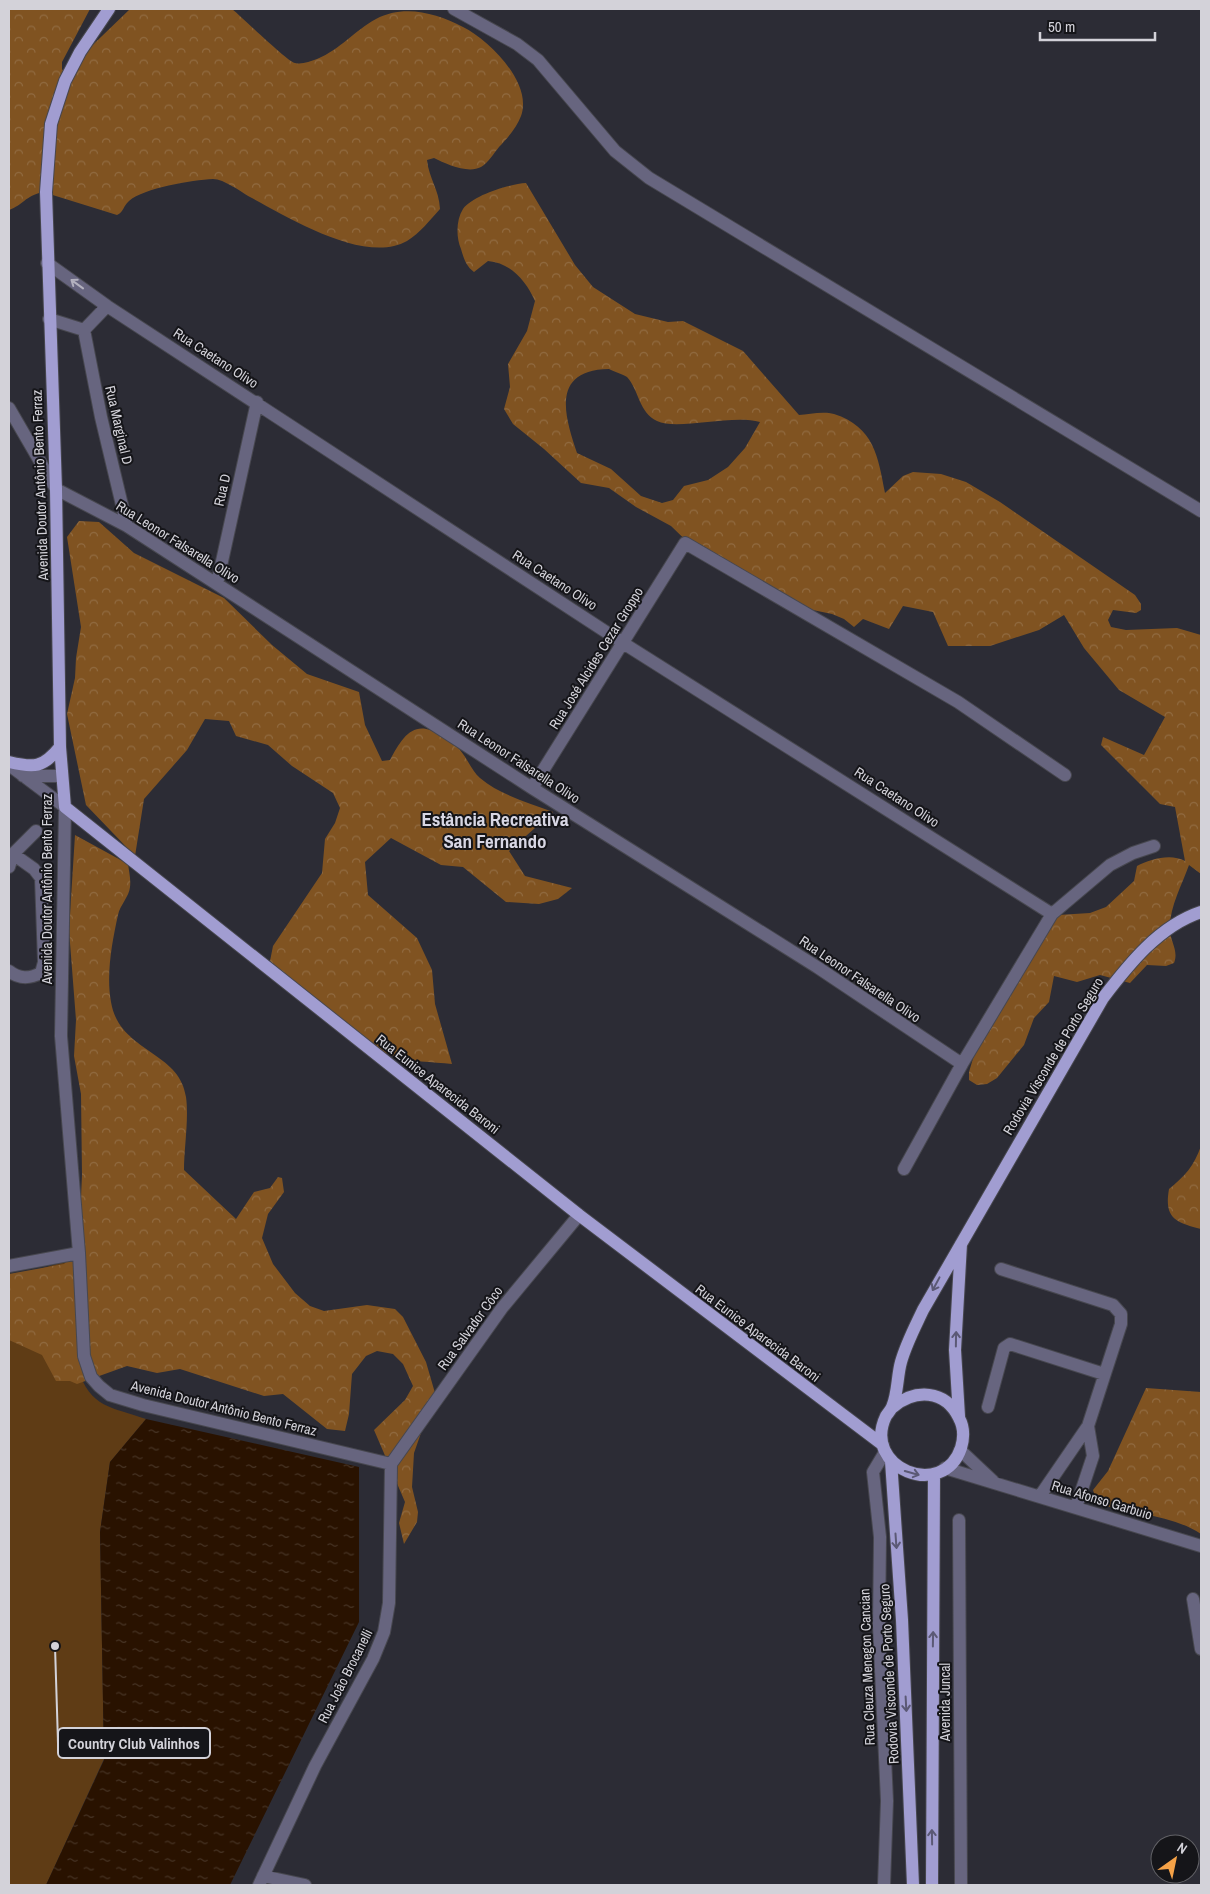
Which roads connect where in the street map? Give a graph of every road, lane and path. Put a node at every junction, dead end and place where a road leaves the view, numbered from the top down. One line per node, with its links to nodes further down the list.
1 (109, 9): 3 (main road, Avenida Doutor Antônio Bento Ferraz)
2 (454, 9): 10 (street)
3 (47, 263): 4 (street, Rua Caetano Olivo, one-way to 3); 5 (main road, Avenida Doutor Antônio Bento Ferraz)
4 (107, 306): 6 (street); 7 (street, Rua Caetano Olivo)
5 (49, 319): 6 (street); 9 (main road, Avenida Doutor Antônio Bento Ferraz)
6 (84, 330): 11 (street, Rua Marginal D)
7 (257, 402): 12 (street, Rua D); 13 (street, Rua Caetano Olivo)
8 (9, 408): 9 (street)
9 (56, 489): 11 (street, Rua Leonor Falsarella Olivo); 14 (main road, Avenida Doutor Antônio Bento Ferraz)
10 (1201, 510)
11 (127, 526): 12 (street, Rua Leonor Falsarella Olivo)
12 (217, 584): 19 (street, Rua Leonor Falsarella Olivo)
13 (623, 642): 16 (street, Rua José Alcides Cezar Groppo); 19 (street, Rua José Alcides Cezar Groppo); 26 (street, Rua Caetano Olivo)
14 (60, 747): 15 (main road); 18 (main road, Avenida Doutor Antônio Bento Ferraz)
15 (9, 764): 17 (street, Rua Eunice Aparecida Baroni)
16 (1065, 775)
17 (23, 776): 18 (street); 20 (street, Rua Eunice Aparecida Baroni)
18 (61, 776): 20 (main road, Avenida Doutor Antônio Bento Ferraz)
19 (532, 788): 28 (street, Rua Leonor Falsarella Olivo)
20 (64, 808): 30 (main road, Rua Eunice Aparecida Baroni); 32 (street, Avenida Doutor Antônio Bento Ferraz)
21 (36, 831): 23 (street)
22 (1154, 846): 26 (street)
23 (13, 854): 24 (street); 27 (street)
24 (9, 867)
25 (1201, 912): 31 (main road, Rodovia Visconde de Porto Seguro)
26 (1052, 914): 28 (street)
27 (9, 970)
28 (962, 1064): 29 (street)
29 (904, 1170)
30 (579, 1215): 39 (main road, Rua Eunice Aparecida Baroni); 44 (street, Rua Salvador Côco)
31 (961, 1242): 36 (main road, Rodovia Visconde de Porto Seguro, one-way to 36); 38 (main road, Rodovia Visconde de Porto Seguro, one-way to 31)
32 (79, 1253): 33 (street); 44 (street, Avenida Doutor Antônio Bento Ferraz)
33 (9, 1266)
34 (1001, 1269): 35 (street)
35 (1104, 1374): 37 (street); 41 (street)
36 (892, 1407): 38 (main road); 40 (main road)
37 (988, 1407)
38 (960, 1418): 42 (main road)
39 (852, 1424): 40 (main road); 43 (main road, Rua Eunice Aparecida Baroni)
40 (883, 1425): 43 (main road)
41 (1088, 1426): 47 (street); 48 (street)
42 (960, 1450): 45 (main road); 46 (street, Rua Afonso Garbuio)
43 (887, 1453): 45 (main road, one-way to 45); 55 (street, Rua Cleuza Menegon Cancian); 56 (main road, Rodovia Visconde de Porto Seguro, one-way to 56)
44 (391, 1464): 53 (street, Rua João Brocanelli)
45 (939, 1471): 46 (street, Rua Afonso Garbuio); 57 (main road, one-way to 45)
46 (993, 1482): 47 (street, Rua Afonso Garbuio)
47 (1040, 1496): 48 (street, Rua Afonso Garbuio)
48 (1076, 1507): 50 (street, Rua Afonso Garbuio)
49 (959, 1520): 58 (street, Avenida Juncal)
50 (1201, 1546)
51 (1193, 1599): 52 (street)
52 (1201, 1649)
53 (261, 1881): 54 (street)
54 (305, 1885)
55 (884, 1885)
56 (913, 1885)
57 (932, 1885)
58 (961, 1885)

